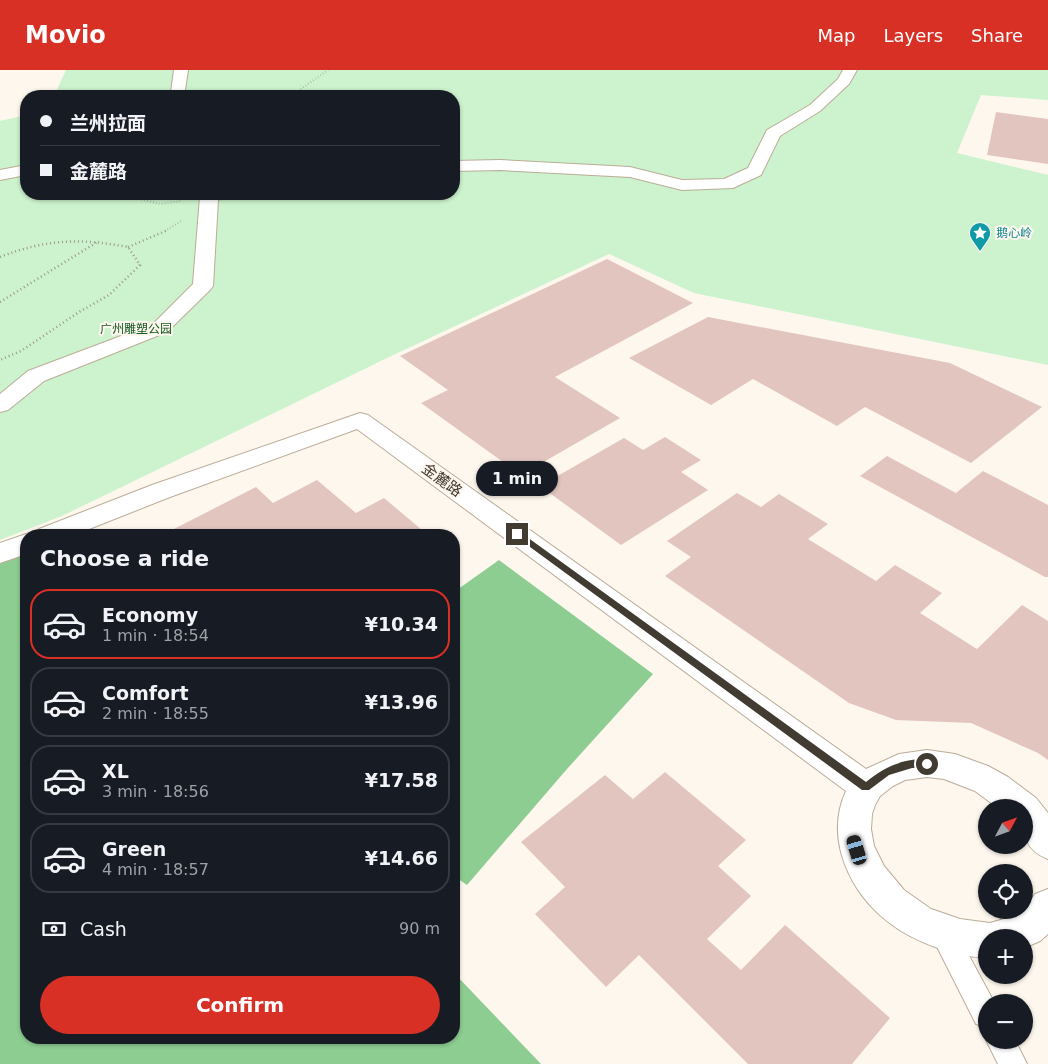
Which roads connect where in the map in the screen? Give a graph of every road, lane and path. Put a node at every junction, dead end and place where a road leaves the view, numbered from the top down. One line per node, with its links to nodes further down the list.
1 (181, 70): 4 (street)
2 (328, 70): 5 (path)
3 (850, 70): 6 (street)
4 (178, 90)
5 (300, 90)
6 (460, 166)
7 (20, 171): 8 (street)
8 (0, 175)
9 (140, 200): 10 (path)
10 (195, 200)
11 (209, 200): 14 (path)
12 (212, 200): 18 (street)
13 (100, 241): 14 (path); 15 (path); 16 (path)
14 (128, 247): 17 (path)
15 (0, 257)
16 (0, 302)
17 (0, 360)
18 (0, 405)
19 (63, 529): 22 (street, 金麓路)
20 (20, 546): 21 (street)
21 (0, 554)
22 (866, 787): 23 (street); 28 (street)
23 (1013, 799)
24 (1033, 821): 25 (street)
25 (1048, 841)
26 (1048, 906): 27 (street)
27 (1024, 929)
28 (943, 933): 29 (street); 30 (lane)
29 (978, 940)
30 (978, 999)
31 (1005, 1049): 32 (lane)
32 (1013, 1064)

